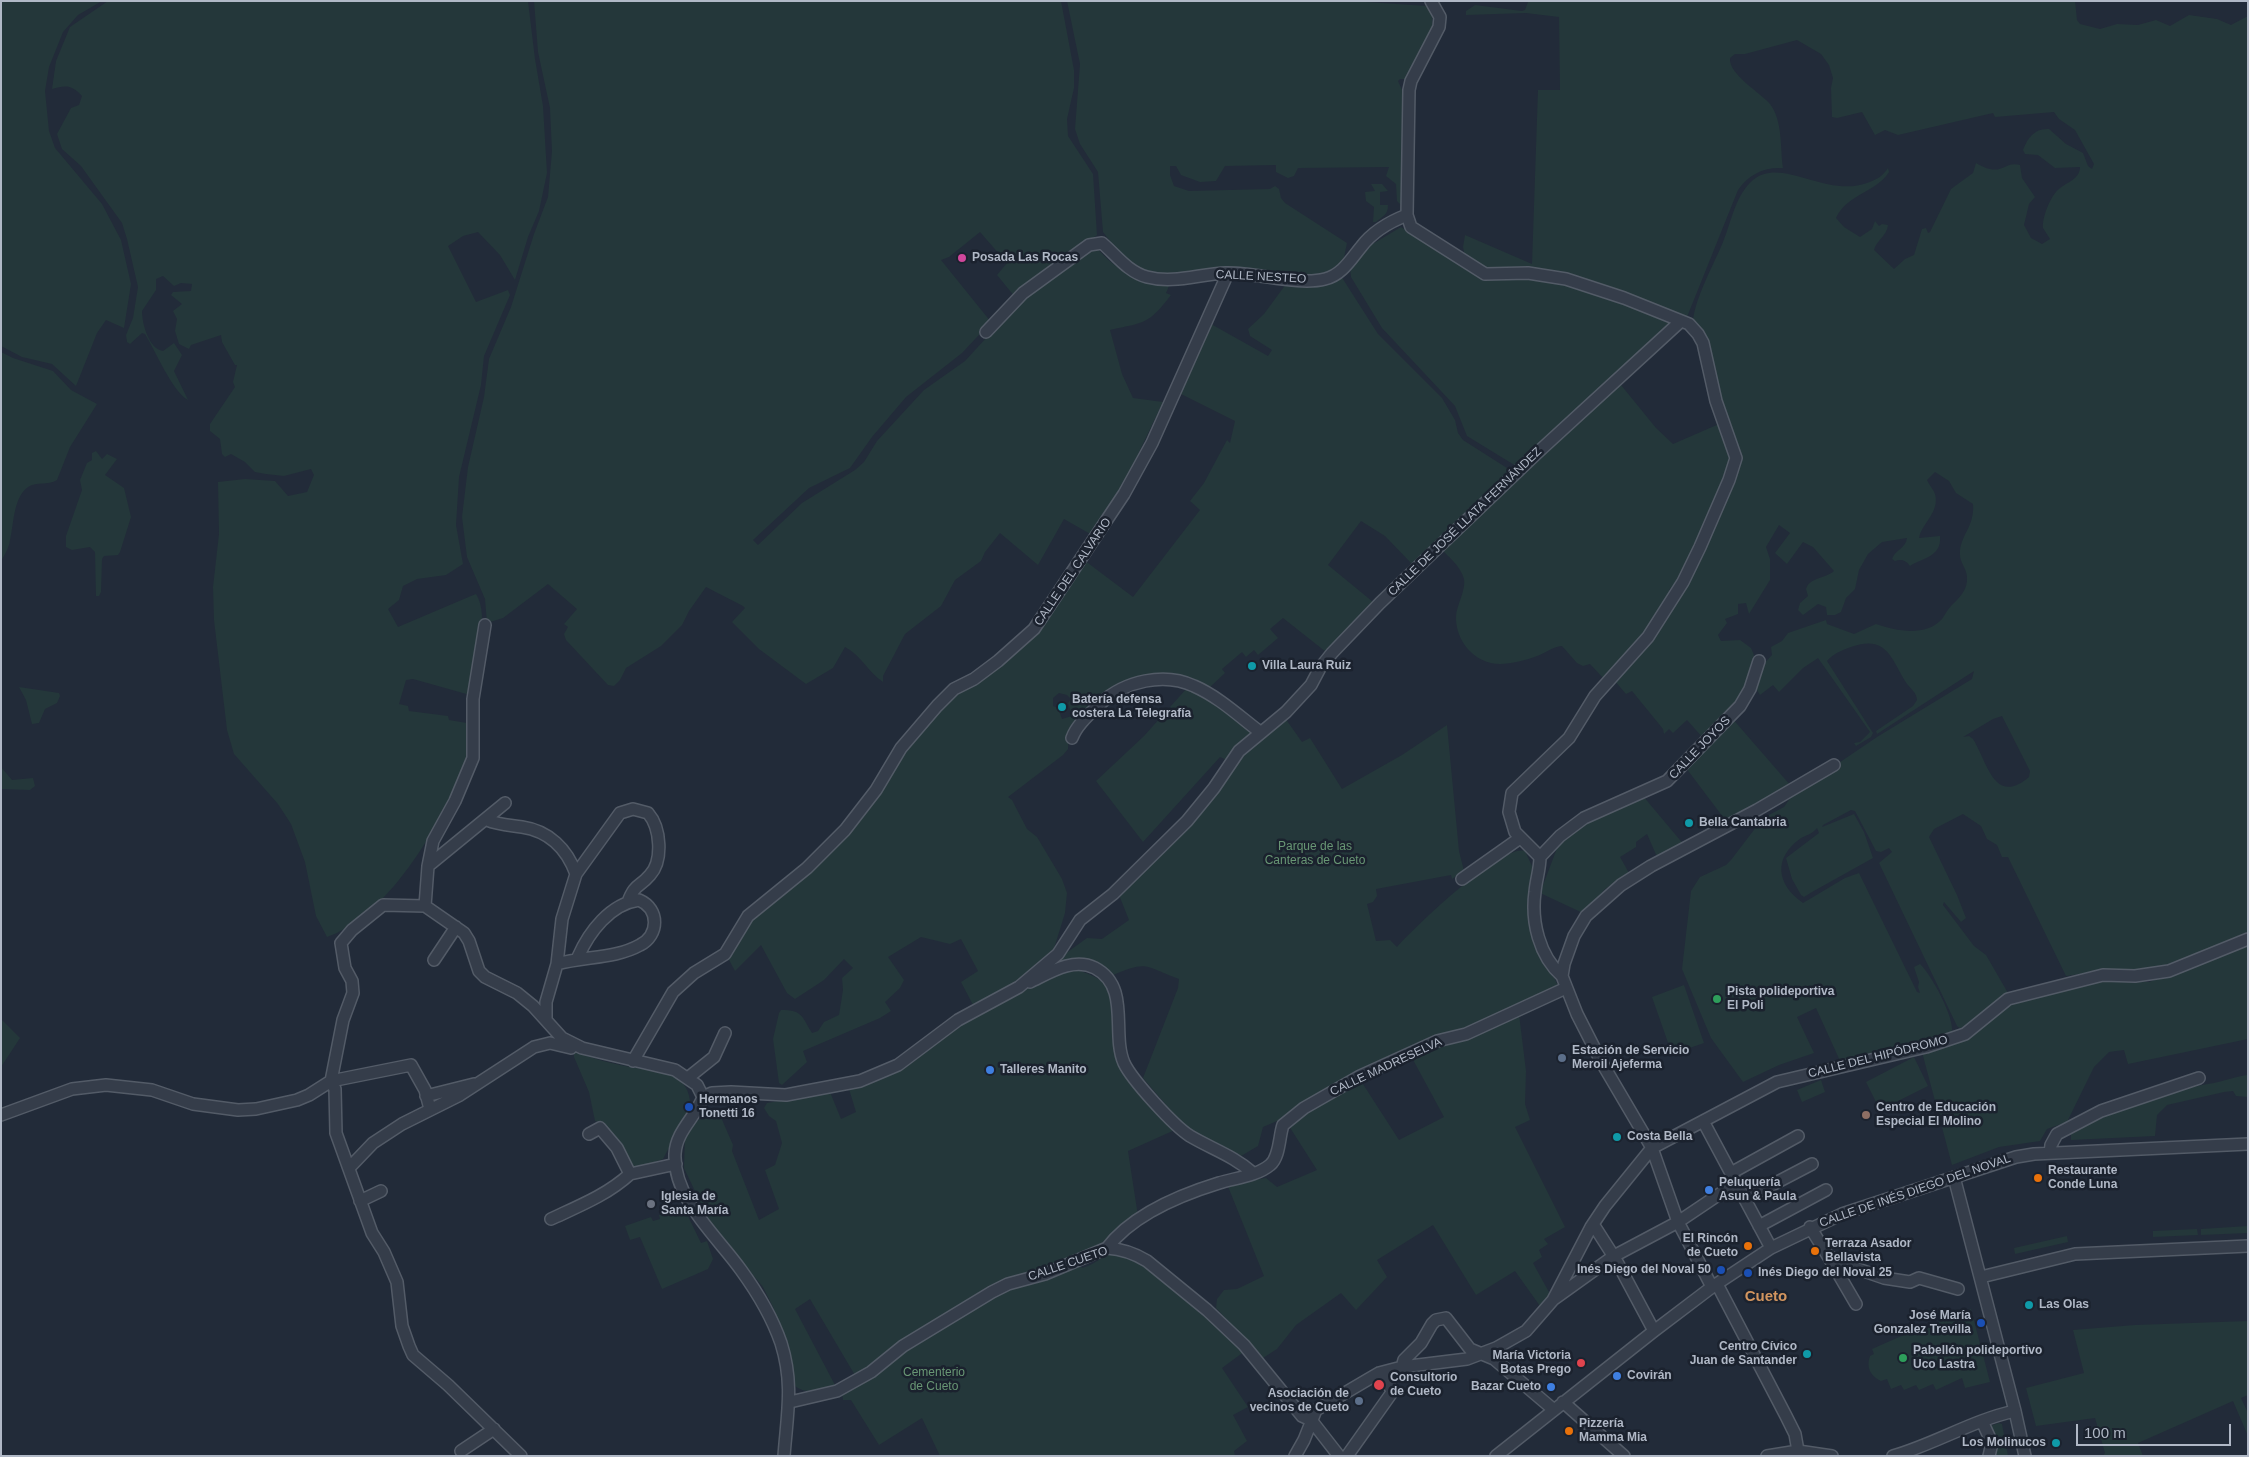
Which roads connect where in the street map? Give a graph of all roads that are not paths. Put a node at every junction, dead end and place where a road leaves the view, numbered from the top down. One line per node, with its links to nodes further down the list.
1 (1434, 4): 2 (street)
2 (1407, 215): 3 (street, CALLE NESTEO); 4 (street)
3 (1228, 273): 5 (street, CALLE NESTEO); 32 (street, CALLE DEL CALVARIO)
4 (1681, 321): 8 (street, CALLE DE JOSÉ LLATA FERNÁNDEZ); 15 (street)
5 (986, 332)
6 (485, 625): 11 (street)
7 (1758, 661): 16 (street, CALLE JOYOS)
8 (1260, 732): 9 (street); 28 (street, CALLE DE JOSÉ LLATA FERNÁNDEZ)
9 (1072, 738)
10 (482, 747): 11 (street)
11 (473, 758): 17 (street)
12 (1834, 766): 27 (street)
13 (505, 803): 14 (street)
14 (487, 820): 17 (street); 18 (street)
15 (1520, 838): 16 (street); 19 (street)
16 (1540, 857): 27 (street)
17 (428, 866): 21 (street)
18 (576, 874): 20 (street); 26 (street)
19 (1462, 879)
20 (628, 902): 24 (street); 24 (street)
21 (425, 906): 22 (street); 35 (street)
22 (456, 927): 25 (street); 29 (street)
23 (2248, 939): 41 (street, CALLE DEL HIPÓDROMO)
24 (578, 958): 26 (street)
25 (434, 960)
26 (557, 964): 29 (street)
27 (1564, 982): 45 (street); 50 (street, CALLE MADRESELVA)
28 (1019, 987): 38 (street, CALLE DE JOSÉ LLATA FERNÁNDEZ); 50 (street)
29 (546, 1020): 31 (street)
30 (725, 1033): 33 (street)
31 (580, 1048): 32 (street); 36 (street)
32 (633, 1061): 33 (street)
33 (688, 1077): 38 (street)
34 (2199, 1078): 46 (street)
35 (331, 1081): 37 (street); 40 (street); 49 (street)
36 (482, 1082): 37 (street); 39 (street)
37 (426, 1096): 39 (street)
38 (703, 1096): 47 (street)
39 (430, 1109): 49 (street)
40 (1, 1116)
41 (1703, 1121): 45 (street, CALLE DEL HIPÓDROMO); 53 (street)
42 (589, 1134): 51 (street)
43 (1798, 1136): 53 (street)
44 (2248, 1144): 46 (street, CALLE DE INÉS DIEGO DEL NOVAL)
45 (1652, 1148): 59 (street); 60 (street)
46 (2050, 1153): 52 (street, CALLE DE INÉS DIEGO DEL NOVAL)
47 (676, 1164): 51 (street); 77 (street)
48 (1812, 1164): 56 (street)
49 (350, 1167): 57 (street)
50 (1252, 1173): 64 (street, CALLE MADRESELVA)
51 (630, 1174): 58 (street)
52 (1954, 1176): 62 (street, CALLE DE INÉS DIEGO DEL NOVAL); 68 (street)
53 (1733, 1178): 56 (street); 59 (street)
54 (1826, 1190): 61 (street)
55 (381, 1191): 57 (street)
56 (1745, 1199): 61 (street)
57 (360, 1201): 83 (street)
58 (551, 1219)
59 (1678, 1222): 66 (street); 69 (street)
60 (1593, 1224): 66 (street); 71 (street)
61 (1759, 1226): 65 (street)
62 (1810, 1228): 65 (street, CALLE DE INÉS DIEGO DEL NOVAL); 67 (street, CALLE DE INÉS DIEGO DEL NOVAL)
63 (2248, 1246): 68 (street)
64 (1107, 1248): 77 (street, CALLE CUETO); 81 (street, CALLE CUETO)
65 (1771, 1248): 69 (street, CALLE DE INÉS DIEGO DEL NOVAL)
66 (1614, 1256): 71 (street); 73 (street)
67 (1828, 1256): 70 (street); 72 (street, CALLE DE INÉS DIEGO DEL NOVAL)
68 (1981, 1276): 80 (street)
69 (1714, 1286): 73 (street, CALLE DE INÉS DIEGO DEL NOVAL); 85 (street)
70 (1958, 1289)
71 (1553, 1300): 74 (street)
72 (1856, 1304)
73 (1654, 1331): 78 (street, CALLE DE INÉS DIEGO DEL NOVAL)
74 (1484, 1353): 75 (street); 75 (street); 79 (street)
75 (1402, 1367): 76 (street)
76 (1379, 1373): 81 (street); 90 (street)
77 (790, 1402): 87 (street)
78 (1563, 1402): 79 (street, CALLE DE INÉS DIEGO DEL NOVAL); 92 (street)
79 (1554, 1410): 91 (street, CALLE DE INÉS DIEGO DEL NOVAL)
80 (2015, 1411): 82 (street); 97 (street)
81 (1311, 1420): 88 (street); 89 (street, CALLE CUETO)
82 (1982, 1421): 95 (street); 96 (street)
83 (494, 1429): 84 (street); 86 (street)
84 (461, 1452)
85 (1793, 1452): 93 (street); 94 (street)
86 (521, 1456)
87 (784, 1456)
88 (1295, 1456)
89 (1340, 1456)
90 (1347, 1456)
91 (1496, 1456)
92 (1624, 1456)
93 (1766, 1456)
94 (1832, 1456)
95 (1894, 1456)
96 (1989, 1456)
97 (2025, 1456)

